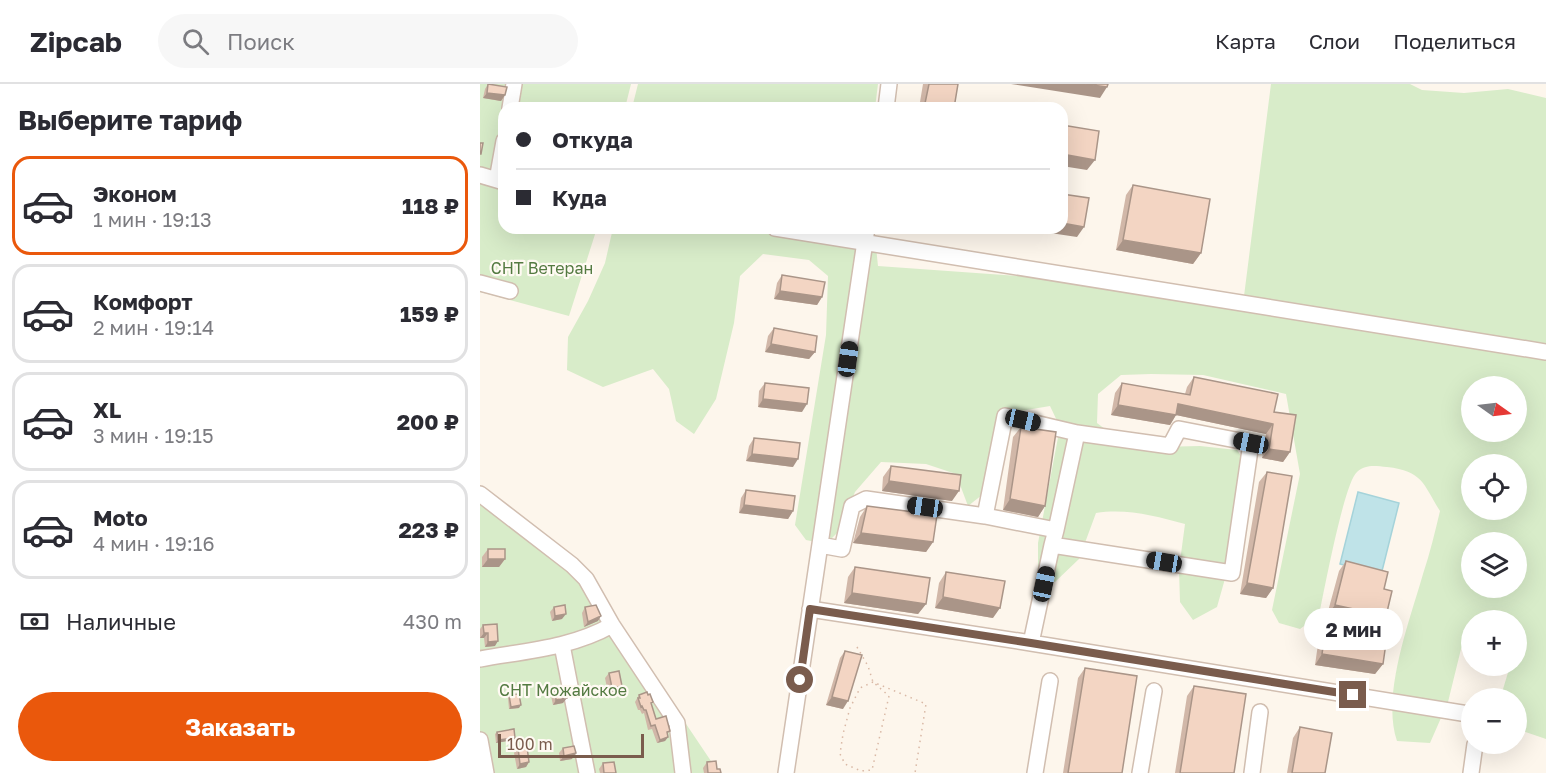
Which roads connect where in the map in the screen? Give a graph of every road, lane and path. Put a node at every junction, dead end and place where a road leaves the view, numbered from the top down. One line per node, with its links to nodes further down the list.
1 (514, 84): 3 (street)
2 (889, 84): 4 (street)
3 (511, 102)
4 (887, 102)
5 (480, 176): 6 (street)
6 (498, 180)
7 (843, 234): 8 (street)
8 (866, 236): 11 (street); 16 (street)
9 (480, 283): 10 (street)
10 (510, 291)
11 (1546, 352)
12 (1077, 433): 14 (street); 15 (street); 15 (street)
13 (480, 494): 18 (street)
14 (985, 516): 15 (street); 16 (street)
15 (1054, 537): 19 (street)
16 (820, 545): 17 (street)
17 (810, 609): 19 (street); 34 (street)
18 (612, 625): 20 (street); 33 (street)
19 (1031, 643): 27 (street)
20 (562, 645): 22 (street); 32 (street)
21 (857, 647): 24 (path)
22 (480, 659)
23 (1050, 681): 36 (street)
24 (873, 682): 30 (path); 30 (path); 35 (path)
25 (1154, 691): 37 (street)
26 (1260, 711): 38 (street)
27 (1461, 713)
28 (480, 740): 31 (street)
29 (1474, 754): 39 (street)
30 (872, 771)
31 (486, 773)
32 (586, 773)
33 (683, 773)
34 (786, 773)
35 (915, 773)
36 (1035, 773)
37 (1140, 773)
38 (1252, 773)
39 (1471, 773)

